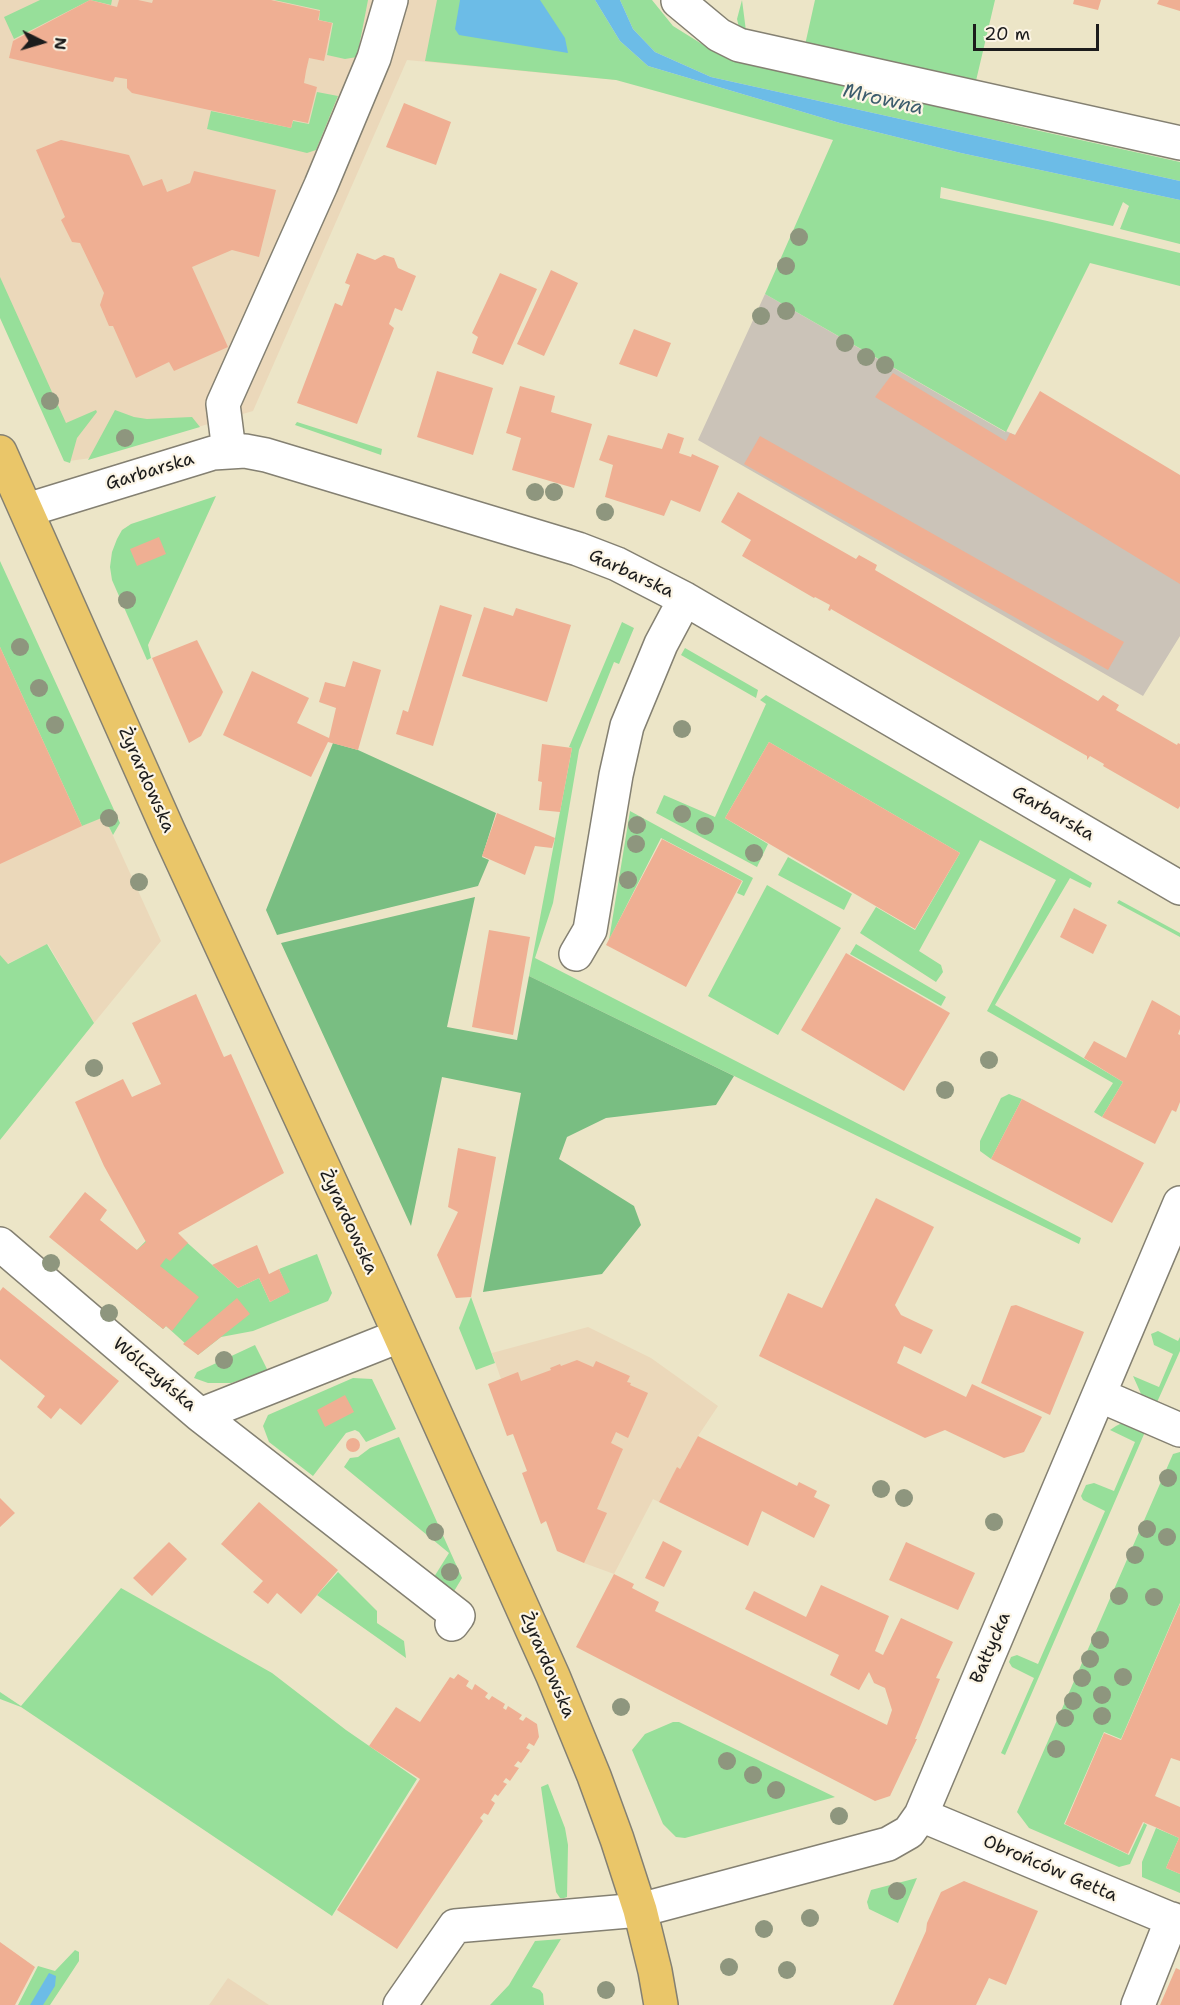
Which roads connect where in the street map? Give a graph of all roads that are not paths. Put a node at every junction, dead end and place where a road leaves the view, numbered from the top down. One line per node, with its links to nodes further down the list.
1 (392, 0): 4 (street)
2 (678, 1): 3 (street)
3 (1180, 143)
4 (229, 451): 6 (street, Garbarska); 7 (street, Garbarska)
5 (0, 452): 6 (main road, Żyrardowska)
6 (27, 510): 12 (main road, Żyrardowska)
7 (685, 599): 8 (street, Garbarska); 9 (street)
8 (1180, 888)
9 (576, 954)
10 (1180, 1203): 13 (street, Bałtycka)
11 (0, 1244): 14 (street, Wólczyńska)
12 (399, 1336): 14 (street, Wólczyńska); 18 (main road, Żyrardowska)
13 (1099, 1395): 15 (street); 17 (street, Bałtycka)
14 (200, 1415): 16 (street)
15 (1180, 1430)
16 (452, 1624)
17 (921, 1815): 18 (street, Bałtycka); 19 (street, Obrońców Getta)
18 (640, 1910): 20 (street, Bałtycka); 21 (main road, Żyrardowska)
19 (1176, 1921): 22 (street)
20 (400, 2005)
21 (661, 2005)
22 (1138, 2005)

